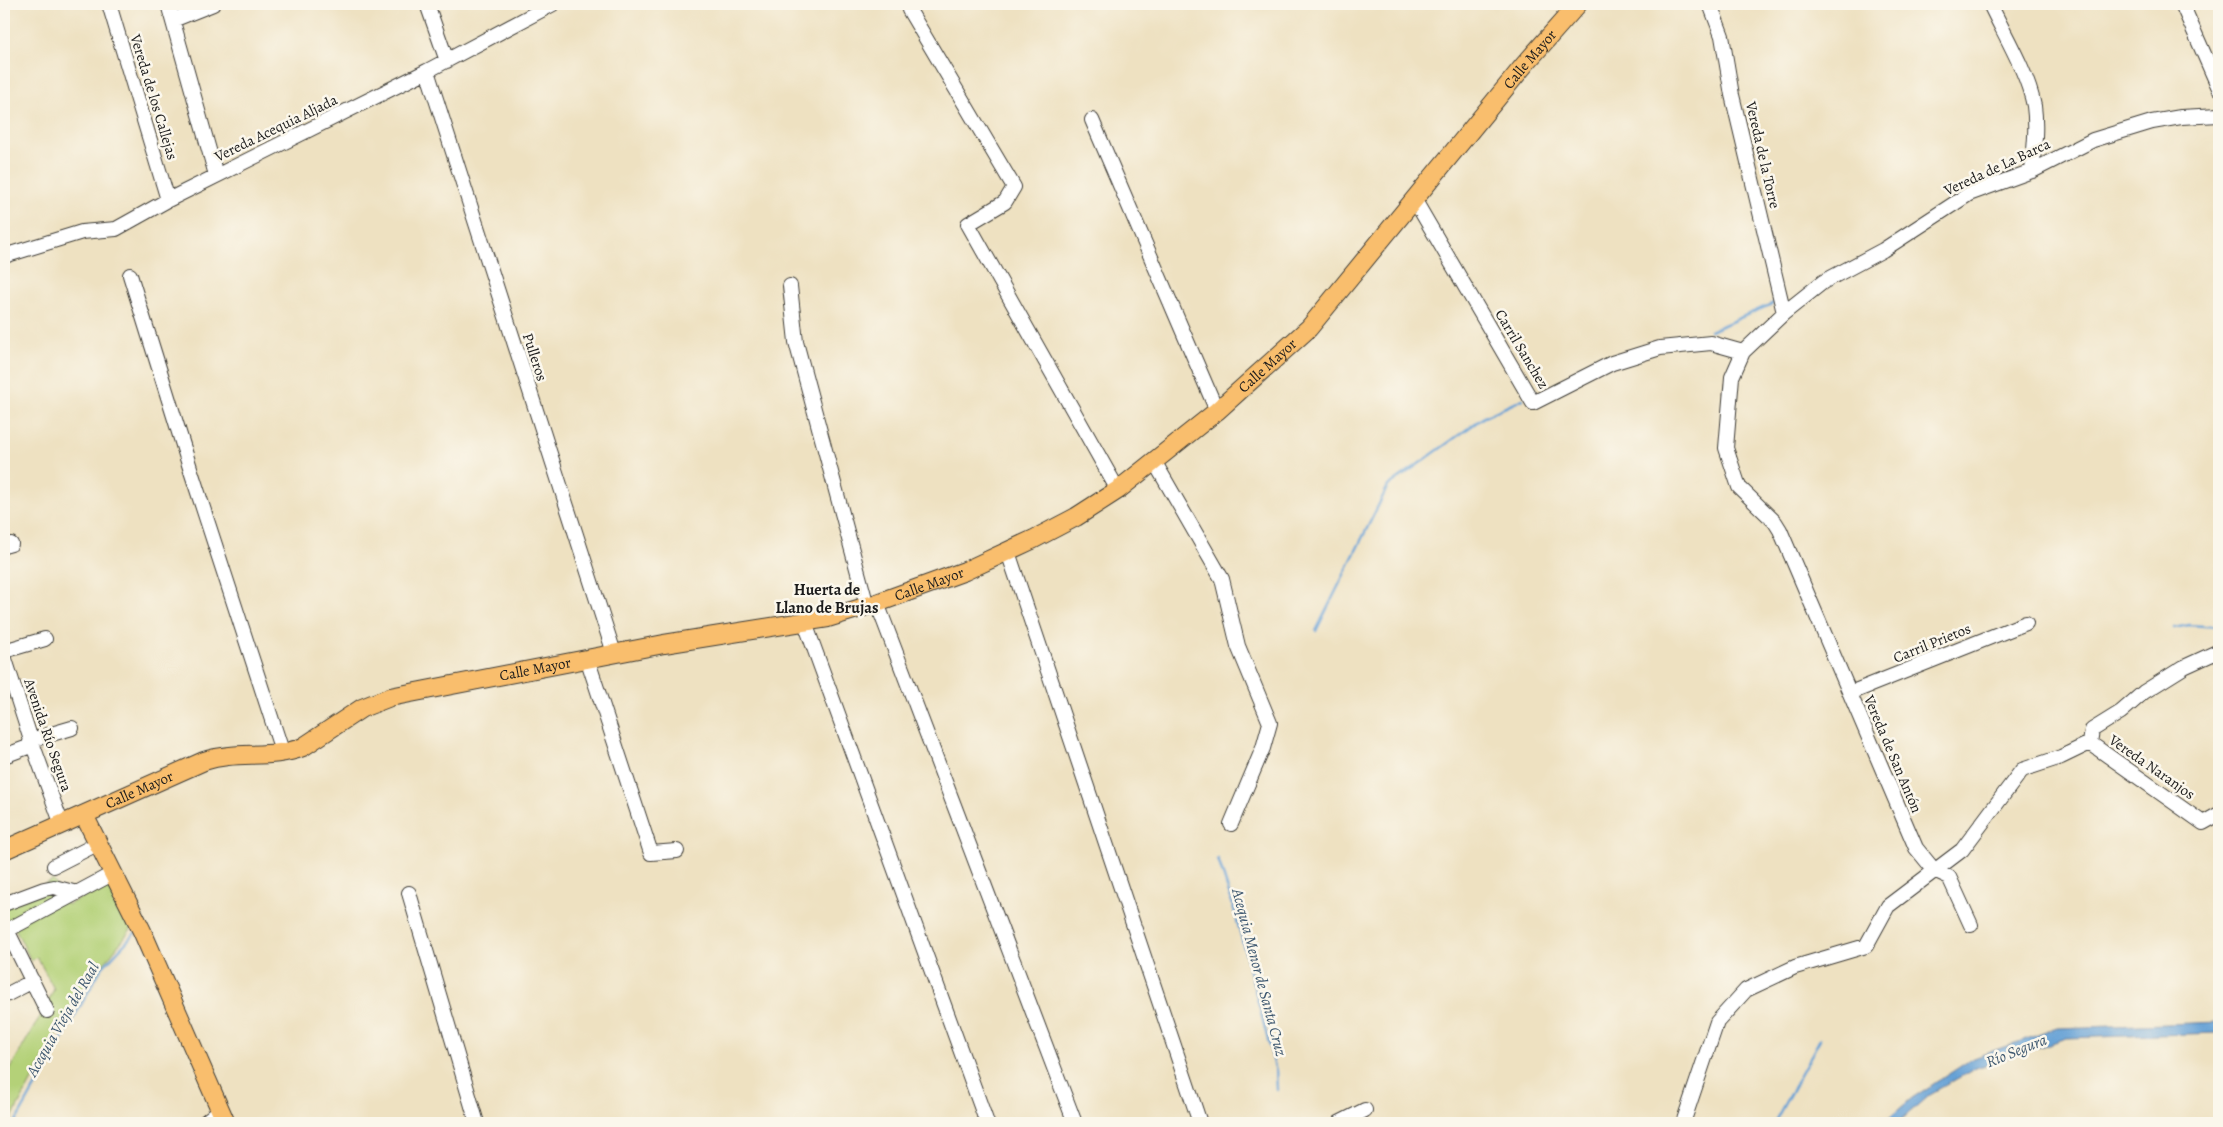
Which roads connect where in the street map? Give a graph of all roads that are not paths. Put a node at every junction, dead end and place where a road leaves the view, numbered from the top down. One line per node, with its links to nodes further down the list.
1 (109, 4): 20 (street, Vereda de los Callejas)
2 (168, 4): 11 (street)
3 (213, 4): 11 (street)
4 (426, 4): 12 (street)
5 (553, 4): 12 (street, Vereda Acequia Aljada)
6 (1578, 4): 19 (main road, Calle Mayor)
7 (1710, 4): 24 (street, Vereda de la Torre)
8 (1990, 4): 17 (street)
9 (2182, 4): 14 (street)
10 (909, 10): 28 (street)
11 (173, 20): 18 (street)
12 (447, 61): 13 (street, Vereda Acequia Aljada)
13 (427, 71): 18 (street, Vereda Acequia Aljada); 36 (street, Pulleros)
14 (2219, 88)
15 (2219, 115): 17 (street, Vereda de La Barca)
16 (1092, 120): 26 (street)
17 (2032, 172): 24 (street, Vereda de La Barca)
18 (216, 176): 20 (street, Vereda Acequia Aljada)
19 (1414, 199): 25 (street, Carril Sanchez); 26 (main road, Calle Mayor)
20 (168, 200): 21 (street, Vereda Acequia Aljada)
21 (4, 256)
22 (130, 274): 43 (street)
23 (790, 286): 30 (street)
24 (1784, 313): 25 (street, Vereda de San Antón)
25 (1743, 352): 39 (street, Vereda de San Antón)
26 (1217, 411): 27 (main road, Calle Mayor)
27 (1154, 461): 28 (main road, Calle Mayor); 47 (street)
28 (1118, 490): 29 (main road, Calle Mayor)
29 (1008, 552): 30 (main road, Calle Mayor); 69 (street)
30 (872, 604): 31 (main road, Calle Mayor); 68 (street)
31 (805, 623): 36 (main road, Calle Mayor); 67 (street)
32 (2026, 623): 39 (street, Carril Prietos)
33 (45, 639): 34 (street)
34 (4, 651)
35 (2219, 651): 42 (street, Vereda Naranjos)
36 (614, 653): 38 (main road, Calle Mayor)
37 (4, 656): 41 (street, Avenida Río Segura)
38 (587, 658): 43 (main road, Calle Mayor); 51 (street)
39 (1850, 693): 53 (street, Vereda de San Antón)
40 (72, 728): 41 (street)
41 (31, 740): 44 (street); 48 (street, Avenida Río Segura)
42 (2090, 743): 45 (street, Vereda Naranjos); 53 (street, Vereda Naranjos)
43 (283, 754): 46 (main road, Calle Mayor)
44 (4, 756)
45 (2219, 814)
46 (84, 815): 48 (main road, Calle Mayor); 49 (main road)
47 (1231, 824)
48 (62, 825): 50 (main road, Calle Mayor)
49 (97, 844): 52 (street); 54 (main road)
50 (4, 850)
51 (677, 851)
52 (54, 866)
53 (1934, 870): 58 (street, Vereda de San Antón); 71 (street)
54 (112, 874): 55 (street); 64 (main road)
55 (76, 894): 57 (street); 59 (street)
56 (409, 894): 66 (street)
57 (4, 904)
58 (1971, 925)
59 (5, 931): 60 (street)
60 (33, 981): 61 (street); 62 (street)
61 (4, 996)
62 (47, 1011)
63 (1365, 1110): 70 (street)
64 (223, 1117): 65 (street)
65 (204, 1123)
66 (477, 1123)
67 (987, 1123)
68 (1075, 1123)
69 (1200, 1123)
70 (1339, 1123)
71 (1683, 1123)

